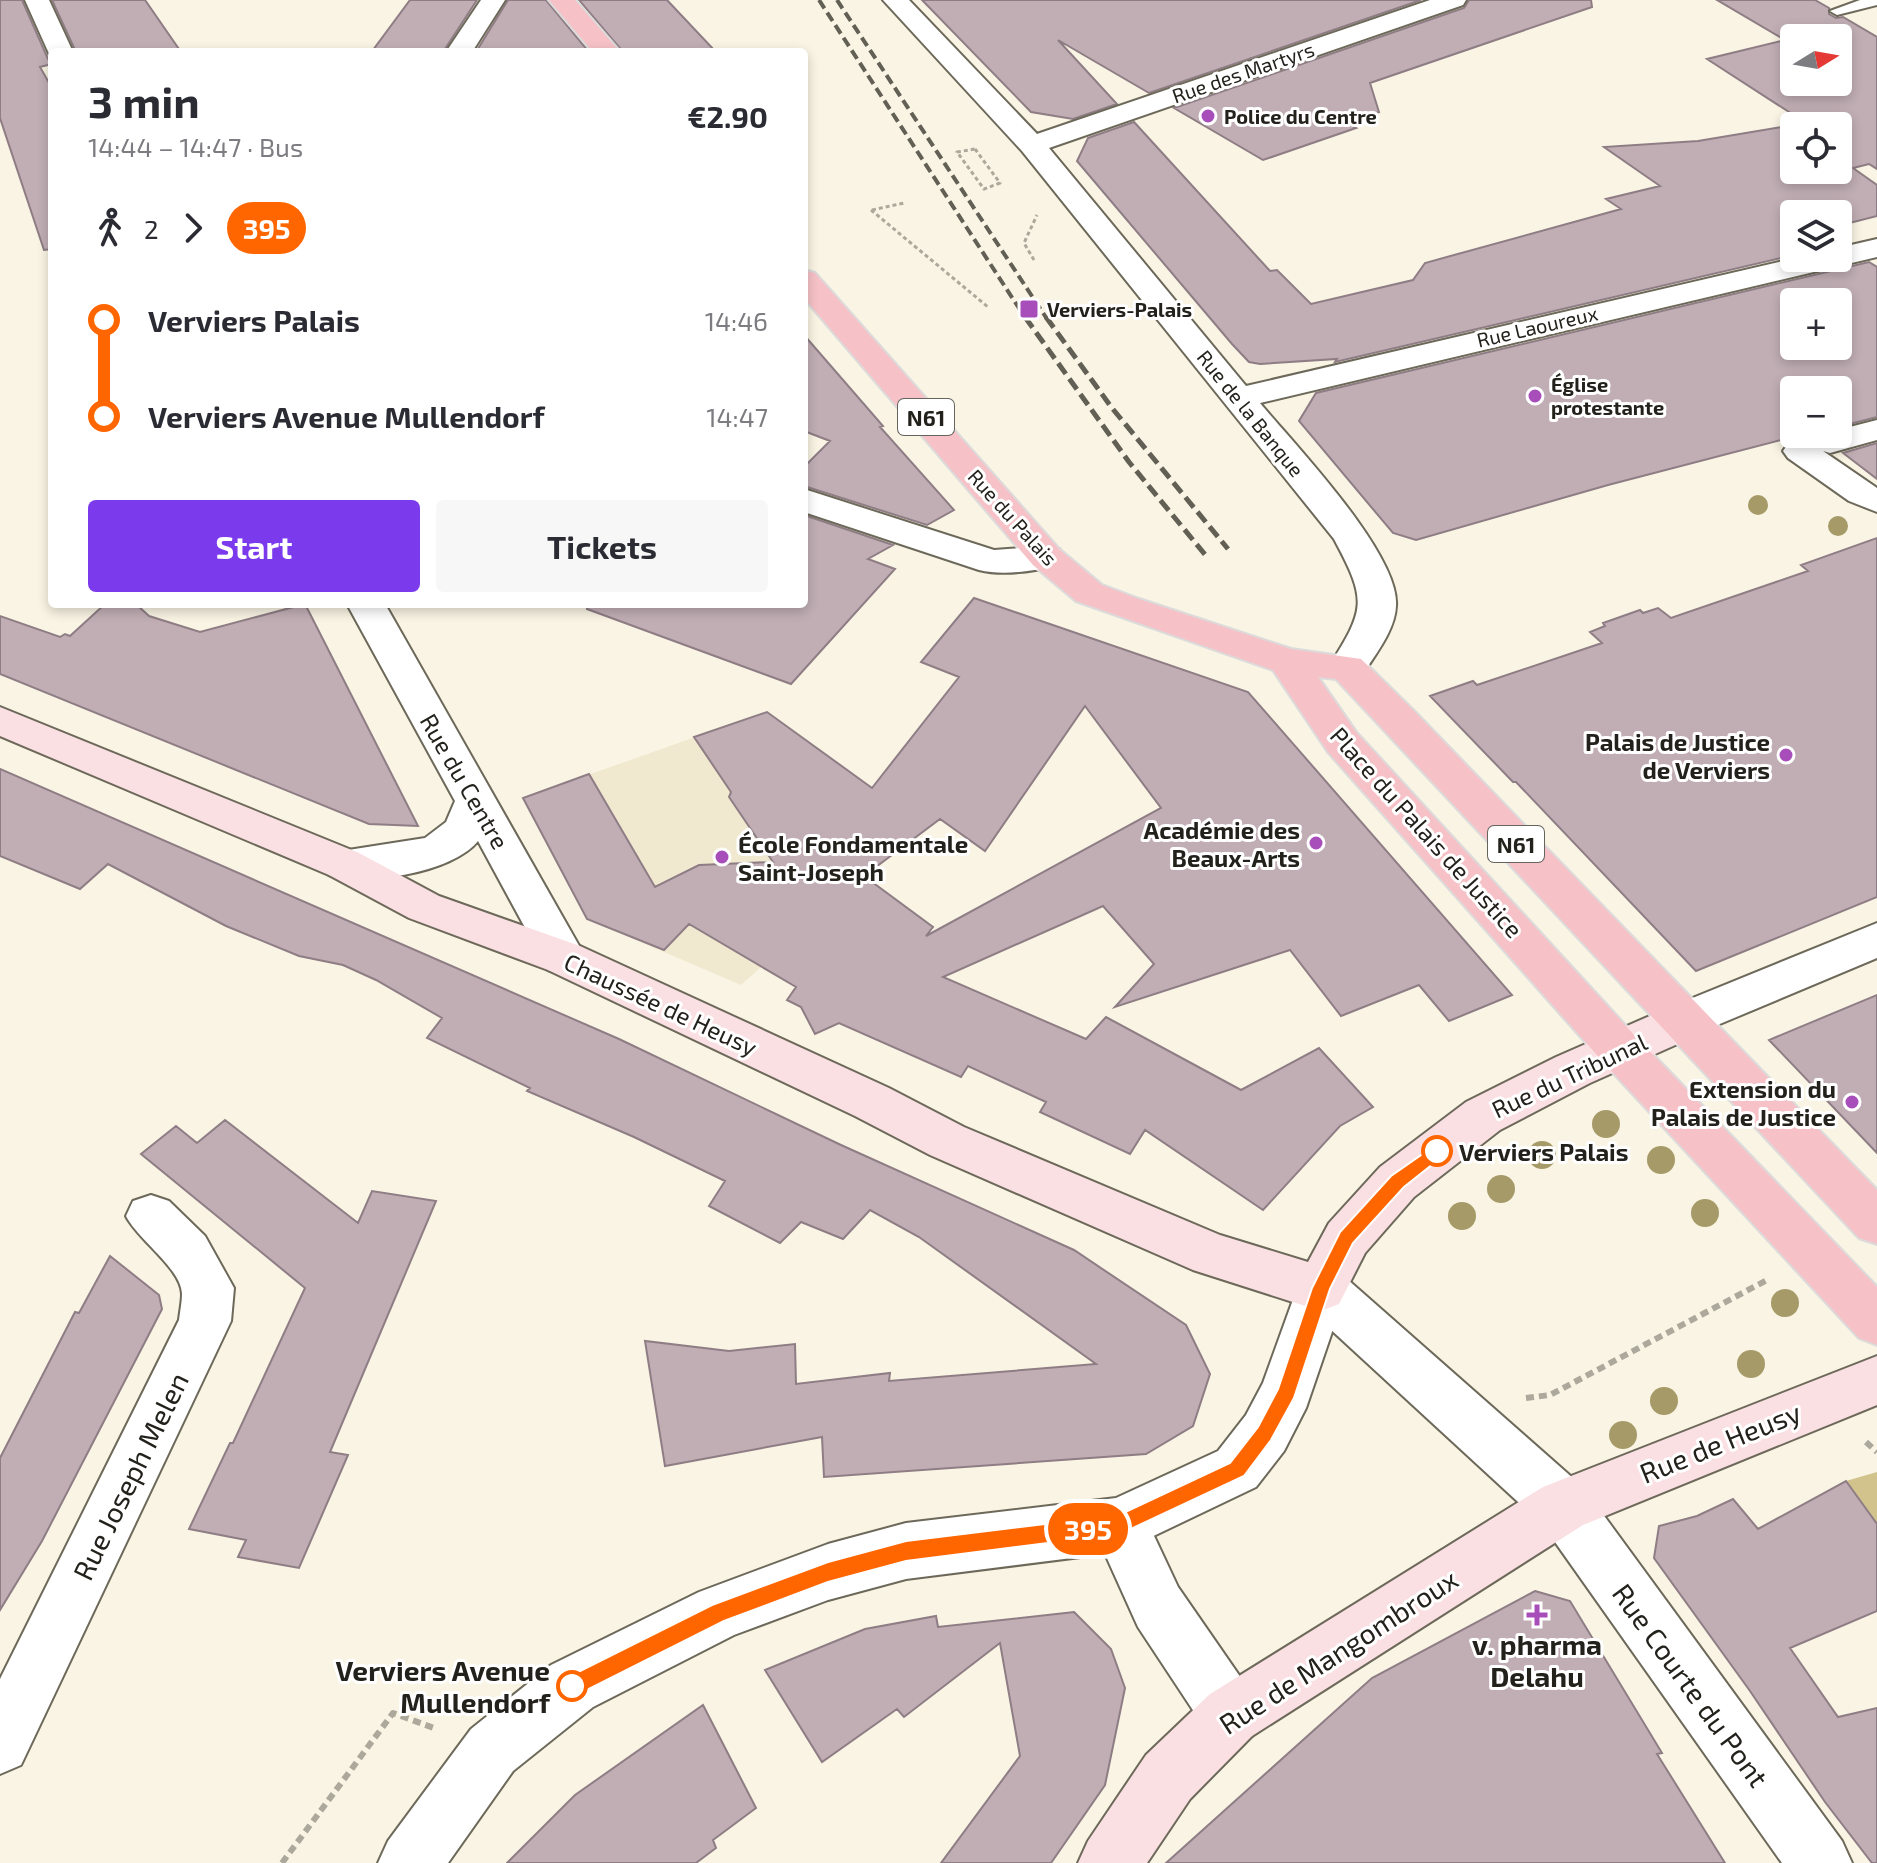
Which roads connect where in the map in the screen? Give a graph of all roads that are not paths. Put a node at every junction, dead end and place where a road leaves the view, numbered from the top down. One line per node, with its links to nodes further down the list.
1 (37, 0): 8 (street)
2 (493, 0): 9 (street)
3 (561, 0): 10 (main road)
4 (895, 0): 11 (street, Rue de la Banque)
5 (1454, 0): 11 (street, Rue des Martyrs)
6 (1877, 0): 7 (lane)
7 (1837, 11)
8 (58, 48)
9 (462, 48)
10 (603, 48)
11 (1032, 145): 16 (street, Rue de la Banque)
12 (1877, 248): 13 (street, Rue Laoureux)
13 (1852, 254)
14 (1780, 271): 16 (street, Rue Laoureux)
15 (808, 284): 20 (main road, Rue du Palais / N61)
16 (1239, 398): 23 (street, Rue de la Banque)
17 (1877, 430): 19 (street)
18 (808, 501): 20 (street)
19 (1877, 501)
20 (1046, 557): 22 (main road, Rue du Palais / N61)
21 (368, 608): 25 (street, Rue du Centre)
22 (1287, 661): 23 (main road, N61); 30 (main road, Place du Palais de Justice / N61)
23 (1347, 668): 29 (main road, N61)
24 (0, 721): 26 (main road, Chaussée de Heusy)
25 (475, 803): 26 (street); 28 (street, Rue du Centre)
26 (344, 864): 28 (main road, Chaussée de Heusy)
27 (1877, 940): 29 (street, Rue du Tribunal)
28 (564, 958): 33 (main road, Chaussée de Heusy)
29 (1684, 1021): 30 (main road, Rue du Tribunal); 32 (main road, N61)
30 (1620, 1050): 33 (main road, Rue du Tribunal); 34 (main road, Place du Palais de Justice / N61)
31 (151, 1216): 39 (street, Rue Joseph Melen)
32 (1877, 1223)
33 (1321, 1288): 36 (street, Rue Courte du Pont); 37 (street)
34 (1877, 1322)
35 (1877, 1380): 36 (main road, Rue de Heusy)
36 (1563, 1506): 38 (main road, Rue de Mangombroux); 42 (street, Rue Courte du Pont)
37 (1120, 1525): 38 (street); 40 (street)
38 (1231, 1715): 41 (main road, Rue de Mangombroux)
39 (0, 1744)
40 (410, 1863)
41 (1110, 1863)
42 (1820, 1863)

